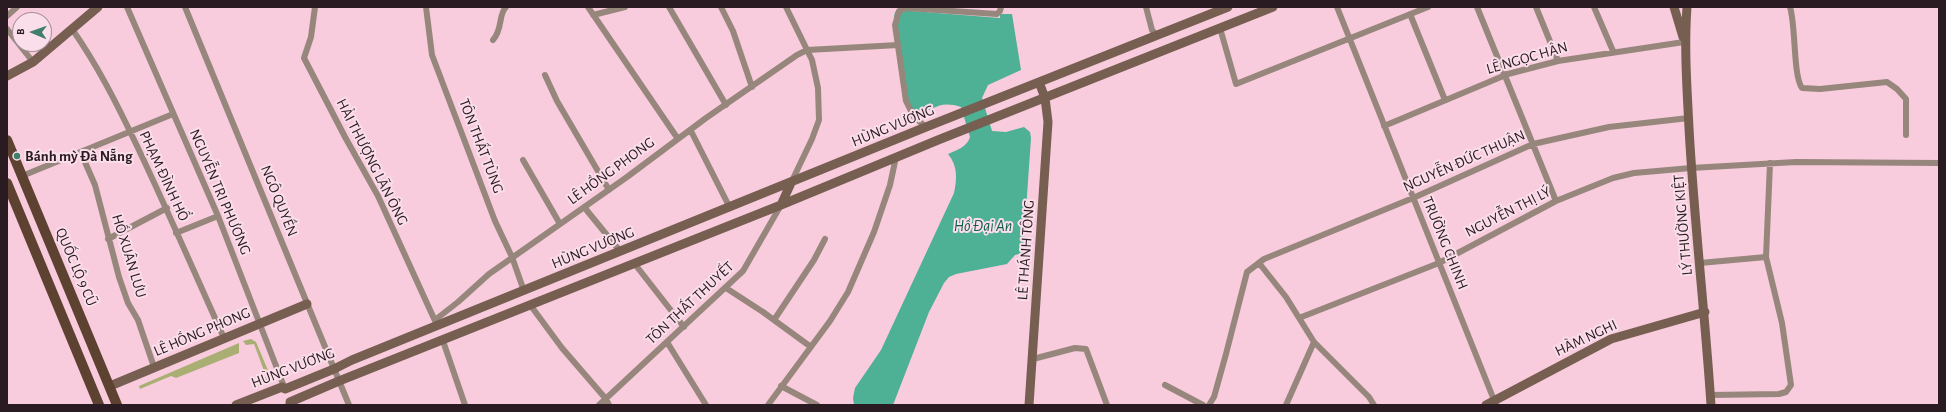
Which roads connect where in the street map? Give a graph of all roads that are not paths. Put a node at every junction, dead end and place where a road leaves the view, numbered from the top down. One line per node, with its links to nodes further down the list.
1 (17, 7): 28 (street)
2 (98, 7): 31 (main road)
3 (128, 7): 50 (street, NGUYỄN TRI PHƯƠNG)
4 (185, 7): 90 (street, NGÔ QUYỀN)
5 (315, 7): 95 (street, HẢI THƯỢNG LÃN ÔNG)
6 (426, 7): 82 (street, TÔN THẤT TÙNG)
7 (506, 7): 33 (street)
8 (588, 7): 27 (street)
9 (625, 7): 27 (street)
10 (669, 7): 49 (street)
11 (721, 7): 46 (street)
12 (786, 7): 37 (street)
13 (1001, 7): 36 (street)
14 (1146, 7): 32 (street)
15 (1228, 7): 25 (main road)
16 (1273, 7): 29 (main road)
17 (1337, 7): 34 (street, TRƯỜNG CHINH)
18 (1428, 7): 26 (street)
19 (1477, 7): 43 (street)
20 (1536, 7): 40 (street)
21 (1594, 7): 39 (street)
22 (1674, 7): 35 (main road, LÝ THƯỜNG KIỆT)
23 (1687, 7): 35 (main road, LÝ THƯỜNG KIỆT)
24 (1790, 7): 56 (street)
25 (1214, 13): 29 (main road); 32 (main road)
26 (1410, 14): 34 (street); 48 (street)
27 (593, 15): 57 (street)
28 (7, 16)
29 (1220, 28): 34 (street); 38 (main road)
30 (7, 29): 41 (street)
31 (72, 29): 41 (main road); 55 (street, PHẠM ĐÌNH HỔ)
32 (1157, 36): 38 (main road); 45 (main road)
33 (493, 40)
34 (1349, 40): 53 (street, TRƯỜNG CHINH)
35 (1684, 42): 39 (street, LÊ NGỌC HÂN); 51 (main road, LÝ THƯỜNG KIỆT)
36 (898, 45): 37 (street); 52 (street)
37 (807, 50): 46 (street, LÊ HỒNG PHONG); 68 (street)
38 (1164, 51): 47 (main road)
39 (1613, 51): 40 (street, LÊ NGỌC HÂN)
40 (1558, 61): 43 (street, LÊ NGỌC HÂN)
41 (33, 62): 44 (main road)
42 (545, 75): 69 (street)
43 (1504, 75): 48 (street, LÊ NGỌC HÂN); 59 (street)
44 (7, 76)
45 (1039, 82): 47 (main road, LÊ THÁNH TÔNG); 52 (main road, HÙNG VƯƠNG)
46 (752, 87): 49 (street, LÊ HỒNG PHONG)
47 (1046, 98): 61 (main road, HÙNG VƯƠNG); 103 (main road, LÊ THÁNH TÔNG)
48 (1445, 100): 53 (street, LÊ NGỌC HÂN)
49 (726, 105): 54 (street, LÊ HỒNG PHONG)
50 (173, 114): 55 (street); 76 (street, NGUYỄN TRI PHƯƠNG)
51 (1689, 118): 59 (street, NGUYỄN ĐỨC THUẬN); 65 (main road, LÝ THƯỜNG KIỆT)
52 (926, 126): 68 (main road, HÙNG VƯƠNG)
53 (1384, 126): 70 (street, TRƯỜNG CHINH)
54 (690, 131): 57 (street, LÊ HỒNG PHONG); 75 (street)
55 (131, 133): 60 (street); 74 (street, PHẠM ĐÌNH HỔ)
56 (1906, 135)
57 (678, 139): 69 (street, LÊ HỒNG PHONG)
58 (7, 140): 66 (main road, QUỐC LỘ 9 CŨ)
59 (1533, 144): 70 (street, NGUYỄN ĐỨC THUẬN); 71 (street)
60 (81, 152): 66 (street); 79 (street, HỒ XUÂN LƯU)
61 (896, 157): 72 (main road, HÙNG VƯƠNG); 102 (street)
62 (523, 160): 77 (street)
63 (1770, 163): 64 (street, NGUYỄN THỊ LÝ); 65 (street, NGUYỄN THỊ LÝ); 83 (street)
64 (1939, 163)
65 (1691, 168): 71 (street, NGUYỄN THỊ LÝ); 86 (main road, LÝ THƯỜNG KIỆT)
66 (22, 176): 108 (main road, QUỐC LỘ 9 CŨ)
67 (7, 183): 111 (main road, QUỐC LỘ 9 CŨ)
68 (790, 183): 72 (main road); 75 (main road, HÙNG VƯƠNG)
69 (609, 190): 73 (street, LÊ HỒNG PHONG)
70 (1413, 198): 84 (street, NGUYỄN ĐỨC THUẬN); 85 (street, TRƯỜNG CHINH)
71 (1556, 201): 85 (street, NGUYỄN THỊ LÝ)
72 (781, 205): 87 (main road, HÙNG VƯƠNG); 88 (street, TÔN THẤT THUYẾT)
73 (584, 207): 77 (street, LÊ HỒNG PHONG); 81 (street)
74 (167, 208): 78 (street, PHẠM ĐÌNH HỔ); 79 (street)
75 (730, 208): 81 (main road, HÙNG VƯƠNG)
76 (218, 216): 78 (street); 96 (street, NGUYỄN TRI PHƯƠNG)
77 (560, 224): 82 (street, LÊ HỒNG PHONG)
78 (176, 234): 98 (street, PHẠM ĐÌNH HỔ)
79 (108, 239): 104 (street, HỒ XUÂN LƯU)
80 (825, 239): 94 (street)
81 (623, 250): 87 (main road); 89 (main road, HÙNG VƯƠNG)
82 (512, 257): 89 (street, TÔN THẤT TÙNG); 95 (street, LÊ HỒNG PHONG)
83 (1766, 257): 86 (street); 112 (street)
84 (1259, 263): 93 (street); 129 (street)
85 (1439, 263): 93 (street, NGUYỄN THỊ LÝ); 114 (street, TRƯỜNG CHINH)
86 (1700, 263): 92 (main road, LÝ THƯỜNG KIỆT)
87 (634, 264): 91 (main road, HÙNG VƯƠNG); 97 (street)
88 (726, 288): 94 (street); 97 (street, TÔN THẤT THUYẾT)
89 (524, 291): 91 (main road); 95 (main road, HÙNG VƯƠNG)
90 (306, 304): 96 (main road, LÊ HỒNG PHONG); 105 (street, NGÔ QUYỀN)
91 (530, 306): 99 (main road, HÙNG VƯƠNG); 113 (street)
92 (1705, 312): 112 (main road, LÝ THƯỜNG KIỆT); 114 (main road, HÀM NGHI)
93 (1299, 318): 101 (street)
94 (774, 320): 102 (street)
95 (436, 323): 99 (main road); 105 (main road, HÙNG VƯƠNG)
96 (259, 324): 98 (main road, LÊ HỒNG PHONG); 110 (street, NGUYỄN TRI PHƯƠNG)
97 (684, 327): 100 (street, TÔN THẤT THUYẾT)
98 (224, 338): 104 (main road, LÊ HỒNG PHONG)
99 (443, 341): 106 (main road, HÙNG VƯƠNG); 120 (street)
100 (667, 342): 113 (street, TÔN THẤT THUYẾT); 123 (street)
101 (1314, 342): 130 (street); 131 (street)
102 (811, 347): 109 (street)
103 (1034, 359): 126 (main road, LÊ THÁNH TÔNG); 127 (street)
104 (154, 367): 108 (main road, LÊ HỒNG PHONG)
105 (334, 370): 106 (street, NGÔ QUYỀN); 110 (main road, HÙNG VƯƠNG)
106 (340, 381): 115 (main road, HÙNG VƯƠNG); 119 (street, NGÔ QUYỀN)
107 (1165, 385): 128 (street)
108 (110, 386): 111 (main road); 117 (main road, QUỐC LỘ 9 CŨ)
109 (781, 386): 124 (street); 125 (street)
110 (284, 388): 115 (main road); 118 (main road, HÙNG VƯƠNG)
111 (94, 392): 116 (main road, QUỐC LỘ 9 CŨ)
112 (1710, 395): 133 (main road, LÝ THƯỜNG KIỆT)
113 (606, 399): 121 (street, TÔN THẤT THUYẾT); 122 (street)
114 (1495, 403): 132 (main road, HÀM NGHI)
115 (290, 404)
116 (99, 405)
117 (117, 405)
118 (236, 405)
119 (349, 405)
120 (465, 405)
121 (599, 405)
122 (609, 405)
123 (706, 405)
124 (768, 405)
125 (817, 405)
126 (1029, 405)
127 (1107, 405)
128 (1203, 405)
129 (1209, 405)
130 (1286, 405)
131 (1374, 405)
132 (1486, 405)
133 (1711, 405)

